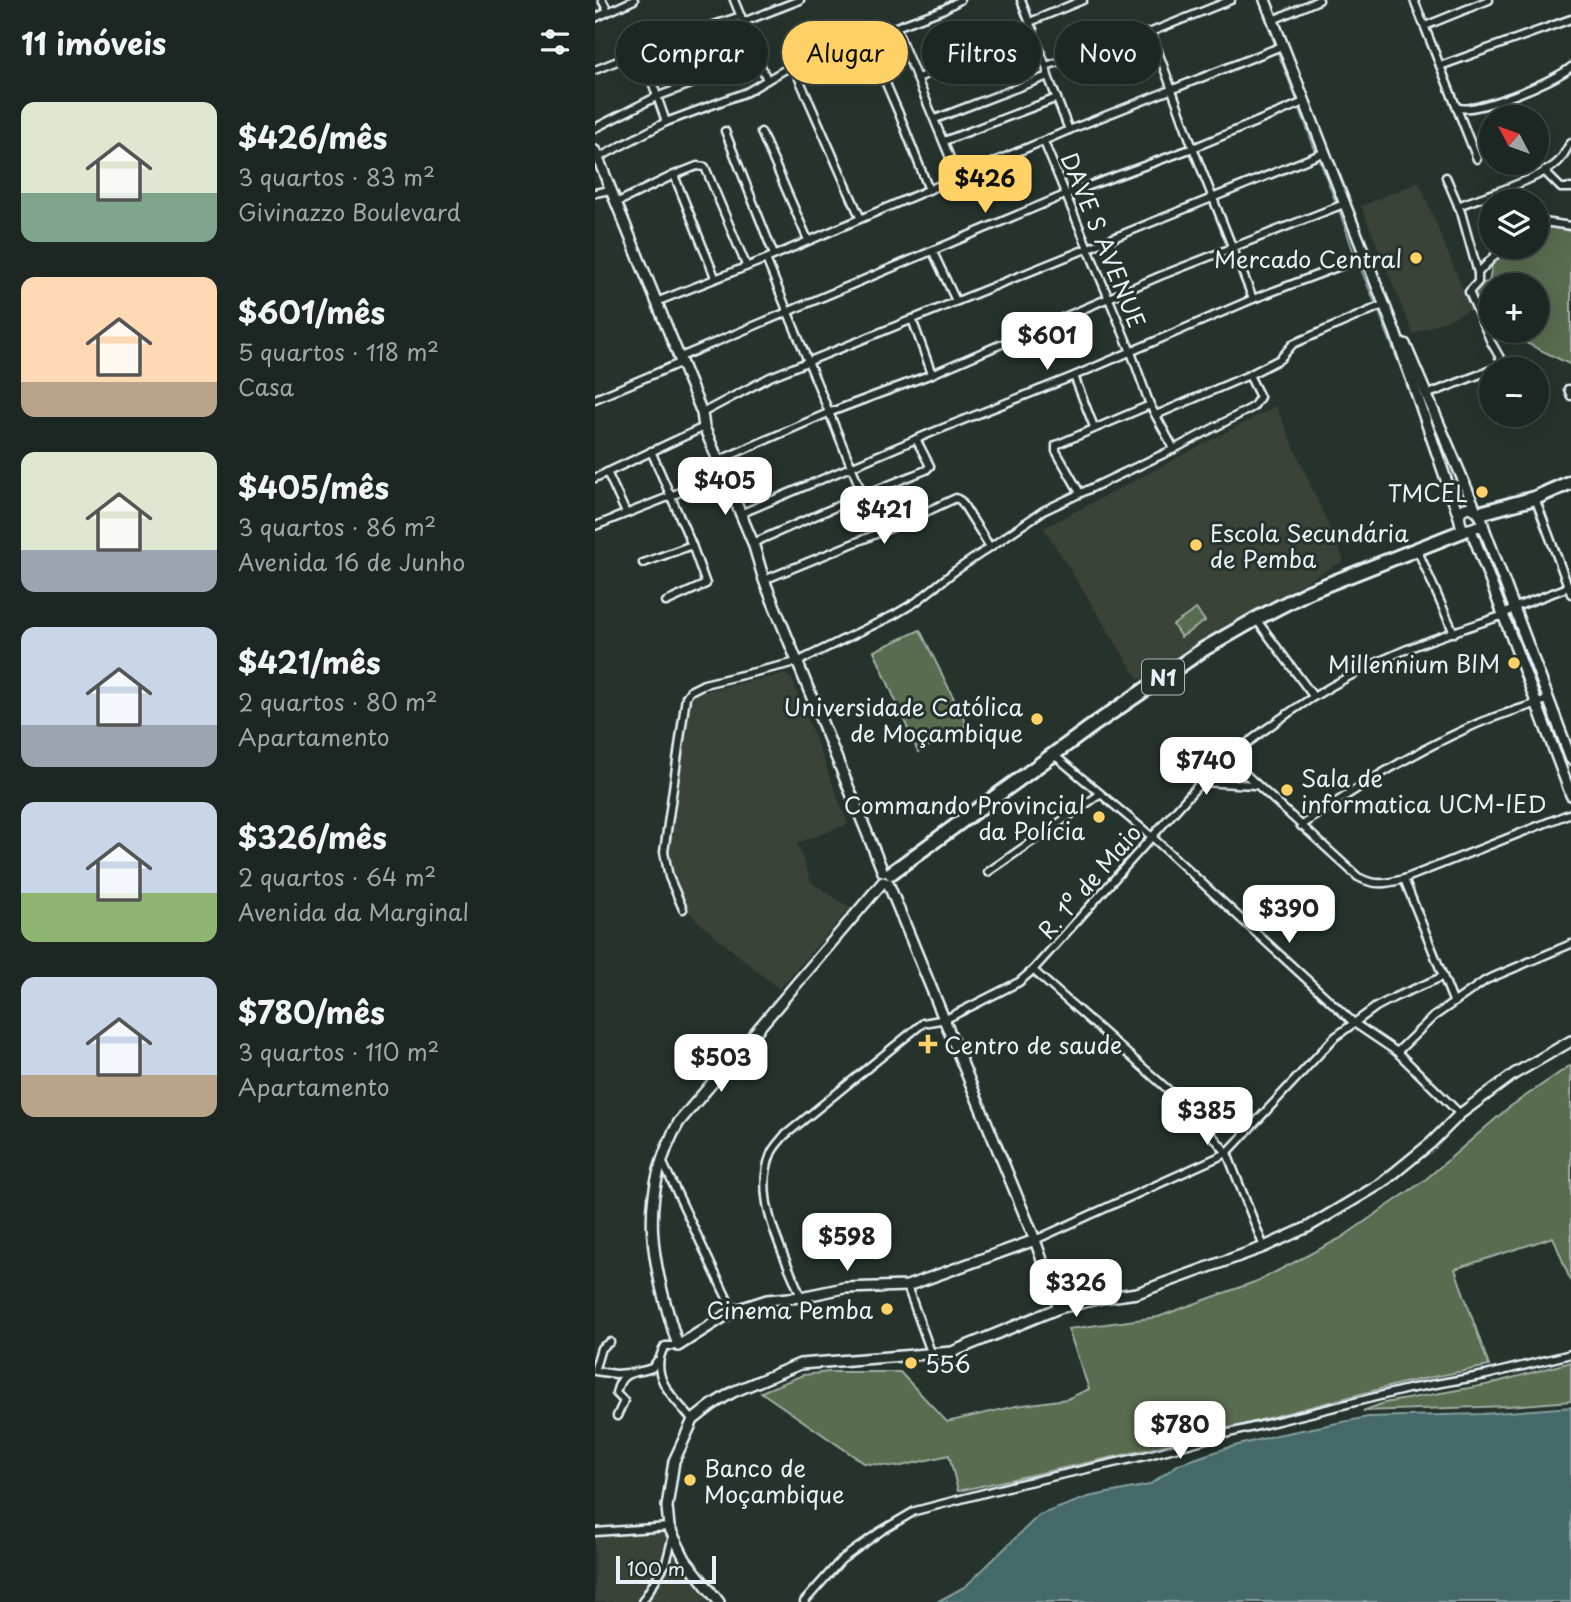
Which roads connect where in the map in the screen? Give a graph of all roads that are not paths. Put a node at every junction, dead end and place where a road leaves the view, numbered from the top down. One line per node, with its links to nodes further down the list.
1 (602, 0): 13 (street)
2 (634, 0): 13 (street)
3 (734, 0): 15 (street)
4 (800, 0): 15 (street)
5 (960, 0): 21 (street)
6 (1021, 0): 19 (street)
7 (1083, 0): 20 (street)
8 (1231, 0): 23 (street)
9 (1265, 0): 17 (street)
10 (1319, 0): 17 (street)
11 (1414, 0): 22 (street)
12 (1489, 0): 22 (street)
13 (608, 11): 14 (street)
14 (595, 18)
15 (742, 19): 18 (street)
16 (1571, 19): 31 (street)
17 (1273, 20): 24 (street)
18 (735, 21)
19 (1029, 21)
20 (1041, 21)
21 (908, 23)
22 (1425, 26): 31 (street)
23 (1161, 28)
24 (1282, 46): 42 (street); 45 (street)
25 (1041, 53): 30 (street)
26 (908, 55): 36 (street)
27 (1161, 60): 42 (street)
28 (616, 61): 33 (street)
29 (1055, 63): 30 (street)
30 (1046, 66): 35 (street)
31 (1440, 66): 46 (street)
32 (1571, 67): 46 (street)
33 (595, 70)
34 (922, 76): 36 (street)
35 (1048, 76): 44 (street); 47 (street)
36 (918, 78): 47 (street)
37 (652, 84): 43 (street)
38 (691, 84): 43 (street)
39 (760, 84): 48 (street)
40 (801, 84): 75 (street)
41 (885, 84): 68 (street)
42 (1172, 91): 50 (street); 56 (street)
43 (656, 97): 48 (street); 49 (street)
44 (1057, 98): 50 (street); 53 (street)
45 (1304, 102): 56 (street); 57 (street)
46 (1456, 106): 59 (street)
47 (935, 119): 53 (street)
48 (666, 122): 58 (street)
49 (595, 128)
50 (1069, 130): 54 (street)
51 (725, 131): 82 (street)
52 (761, 132): 78 (street)
53 (944, 141): 64 (street)
54 (1044, 142): 64 (street); 70 (street, DAVE S AVENUE)
55 (1571, 143): 60 (street)
56 (1193, 148): 70 (street); 71 (street)
57 (1323, 153): 71 (street); 73 (street)
58 (596, 155): 67 (street)
59 (1477, 159)
60 (1549, 168)
61 (674, 175): 72 (street); 86 (street); 88 (street)
62 (1533, 175): 74 (street)
63 (1547, 175): 66 (street)
64 (958, 177): 68 (street)
65 (1446, 177): 74 (street)
66 (1571, 188)
67 (610, 190): 69 (street); 72 (street)
68 (929, 190): 75 (street)
69 (595, 193)
70 (1067, 194): 79 (street, DAVE S AVENUE); 81 (street)
71 (1213, 197): 79 (street); 80 (street)
72 (616, 203): 92 (street)
73 (1344, 204): 80 (street); 83 (street)
74 (1458, 205): 87 (street)
75 (860, 217): 78 (street)
76 (1549, 223): 77 (street)
77 (1571, 226)
78 (808, 240): 82 (street)
79 (1087, 248): 89 (street, DAVE S AVENUE); 91 (street)
80 (1233, 248): 89 (street); 90 (street)
81 (933, 252): 91 (street); 94 (street)
82 (774, 255): 84 (street)
83 (1364, 257): 90 (street); 93 (street)
84 (766, 259): 86 (street); 94 (street)
85 (1491, 259): 87 (street)
86 (746, 265): 88 (street)
87 (1478, 273): 98 (street)
88 (715, 277): 92 (street)
89 (1108, 298): 97 (street, DAVE S AVENUE); 101 (street)
90 (1253, 299): 97 (street)
91 (956, 301): 95 (street)
92 (656, 302): 99 (street)
93 (1383, 304): 96 (street); 102 (street)
94 (787, 311): 99 (street); 100 (street)
95 (912, 319): 100 (street); 101 (street)
96 (1395, 332): 106 (street); 113 (street)
97 (1131, 352): 104 (street); 109 (street, DAVE S AVENUE)
98 (1499, 357)
99 (679, 360): 108 (street); 110 (street)
100 (809, 362): 110 (street); 111 (street)
101 (932, 374): 111 (street)
102 (1249, 375): 112 (street); 117 (street)
103 (1479, 375): 106 (street)
104 (1074, 376): 115 (street); 116 (street)
105 (1571, 389): 107 (street)
106 (1426, 395): 113 (street)
107 (1571, 396)
108 (595, 399)
109 (1150, 405): 112 (street, DAVE S AVENUE); 115 (street)
110 (702, 413): 114 (street)
111 (828, 413): 119 (street); 120 (street)
112 (1156, 415): 117 (street, DAVE S AVENUE)
113 (1433, 424): 129 (street); 132 (street)
114 (704, 427): 118 (street); 119 (street)
115 (1094, 427): 125 (street)
116 (916, 439): 120 (street); 126 (street)
117 (1174, 449): 125 (street)
118 (651, 451): 121 (street); 127 (street)
119 (720, 460): 122 (street)
120 (851, 467): 126 (street); 131 (street)
121 (607, 472): 123 (street); 130 (street)
122 (724, 472): 127 (street); 131 (street)
123 (595, 478)
124 (1571, 482): 128 (highway)
125 (1080, 492): 138 (street)
126 (863, 495): 136 (street)
127 (671, 496): 130 (street); 137 (street)
128 (1535, 498): 129 (highway); 142 (street)
129 (1477, 510): 132 (street); 134 (street)
130 (626, 513): 133 (street)
131 (740, 514): 136 (street)
132 (1459, 517): 135 (street)
133 (595, 526)
134 (1484, 528): 135 (street); 144 (street)
135 (1468, 532): 139 (highway, N1); 145 (street)
136 (753, 543): 141 (street)
137 (692, 545): 140 (street); 143 (street)
138 (990, 547): 141 (street); 148 (street)
139 (1417, 550): 146 (highway, N1); 147 (street)
140 (643, 563)
141 (764, 580): 148 (street)
142 (1570, 589): 144 (street)
143 (666, 603)
144 (1513, 608): 145 (street, R. 1º de Maio); 150 (street)
145 (1504, 615): 147 (street, R. 1º de Maio); 151 (street)
146 (1256, 618): 149 (street); 152 (highway, N1)
147 (1454, 633): 149 (street, R. 1º de Maio)
148 (797, 662): 163 (street); 165 (street)
149 (1313, 696): 153 (street, R. 1º de Maio)
150 (1547, 700): 151 (street); 154 (street)
151 (1537, 704): 158 (street); 160 (street)
152 (1053, 754): 157 (street); 163 (highway, N1)
153 (1228, 758): 155 (street, R. 1º de Maio); 156 (street)
154 (1571, 759)
155 (1201, 782): 156 (street); 161 (street, R. 1º de Maio)
156 (1256, 785): 160 (street)
157 (1099, 794): 161 (street); 162 (street)
158 (1571, 795)
159 (1571, 813): 164 (street)
160 (1301, 826): 164 (street)
161 (1150, 836): 167 (street, R. 1º de Maio); 171 (street)
162 (988, 872)
163 (887, 878): 170 (street); 176 (street, N1)
164 (1404, 879): 168 (street)
165 (683, 909)
166 (1571, 944): 169 (street)
167 (1033, 970): 170 (street, R. 1º de Maio); 175 (street)
168 (1442, 977): 169 (street); 171 (street)
169 (1454, 1001): 173 (street)
170 (946, 1019): 177 (street); 180 (street, R. 1º de Maio)
171 (1354, 1023): 173 (street); 175 (street)
172 (1571, 1041): 174 (street)
173 (1397, 1052): 174 (street)
174 (1460, 1114): 178 (street)
175 (1227, 1153): 177 (street); 178 (street)
176 (661, 1159): 182 (street); 184 (street, N1)
177 (1035, 1240): 179 (street); 181 (street)
178 (1264, 1247): 181 (street)
179 (907, 1286): 180 (street); 186 (street)
180 (801, 1297): 182 (street)
181 (1059, 1308): 186 (street)
182 (733, 1311): 184 (street)
183 (610, 1342): 188 (street)
184 (678, 1346): 187 (street)
185 (1571, 1354): 196 (street)
186 (932, 1355): 191 (street)
187 (659, 1359): 189 (street); 191 (street)
188 (595, 1369): 189 (street)
189 (628, 1373): 190 (street)
190 (617, 1416)
191 (693, 1420): 192 (street)
192 (671, 1532): 193 (street); 194 (street); 195 (street)
193 (596, 1533)
194 (642, 1602)
195 (719, 1602)
196 (804, 1602)

